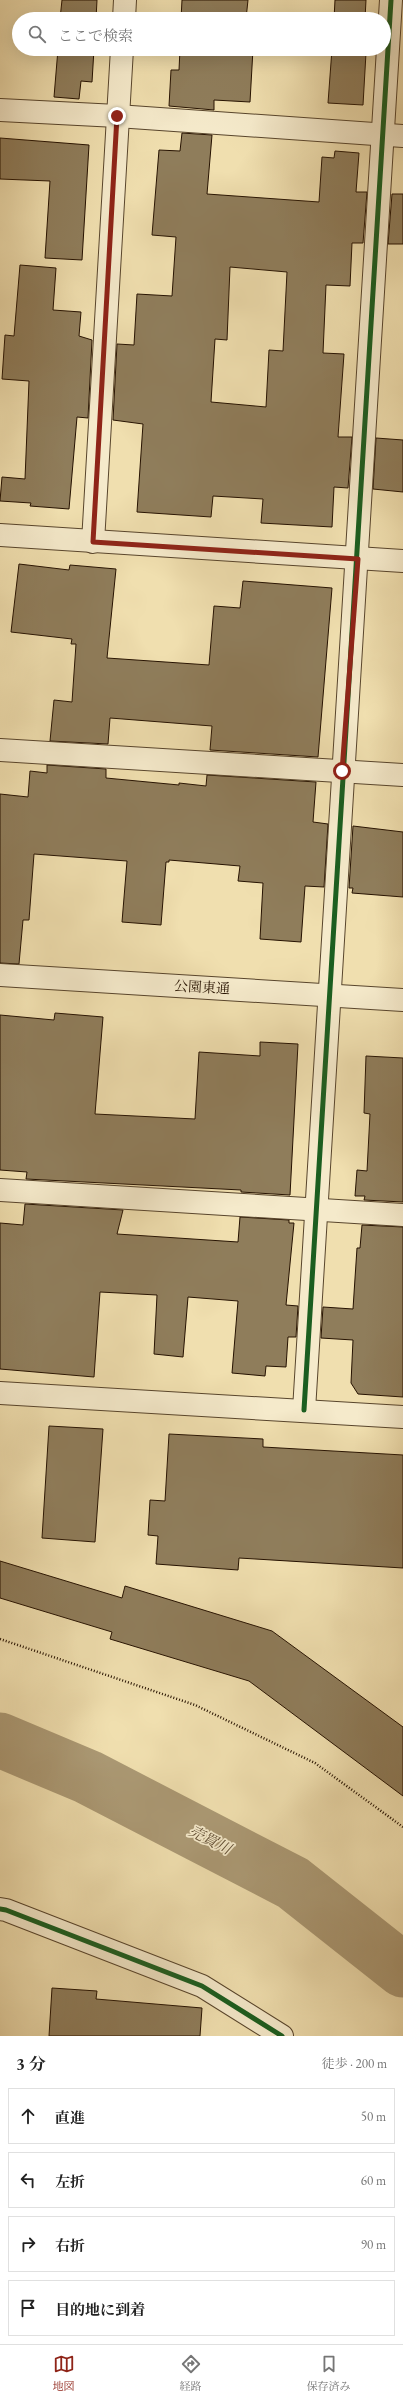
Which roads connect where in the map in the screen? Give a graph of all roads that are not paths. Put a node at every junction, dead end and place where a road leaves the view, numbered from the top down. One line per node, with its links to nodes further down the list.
1 (125, 0): 3 (street)
2 (391, 0): 7 (street)
3 (124, 12)
4 (121, 56): 6 (street)
5 (0, 110): 6 (street)
6 (117, 116): 7 (street); 9 (street)
7 (393, 135): 10 (street)
8 (0, 535): 9 (street)
9 (93, 542): 10 (street)
10 (358, 559): 11 (street); 13 (street)
11 (403, 561)
12 (0, 750): 13 (street)
13 (342, 771): 14 (street); 16 (street)
14 (403, 775)
15 (0, 975): 16 (street, 公園東通)
16 (328, 995): 17 (street, 公園東通); 19 (street)
17 (403, 1000)
18 (0, 1190): 19 (street)
19 (318, 1209): 20 (street); 22 (street)
20 (403, 1215)
21 (0, 1393): 22 (street)
22 (304, 1410): 23 (street)
23 (403, 1417)
24 (0, 1909): 25 (street)
25 (282, 2036)

